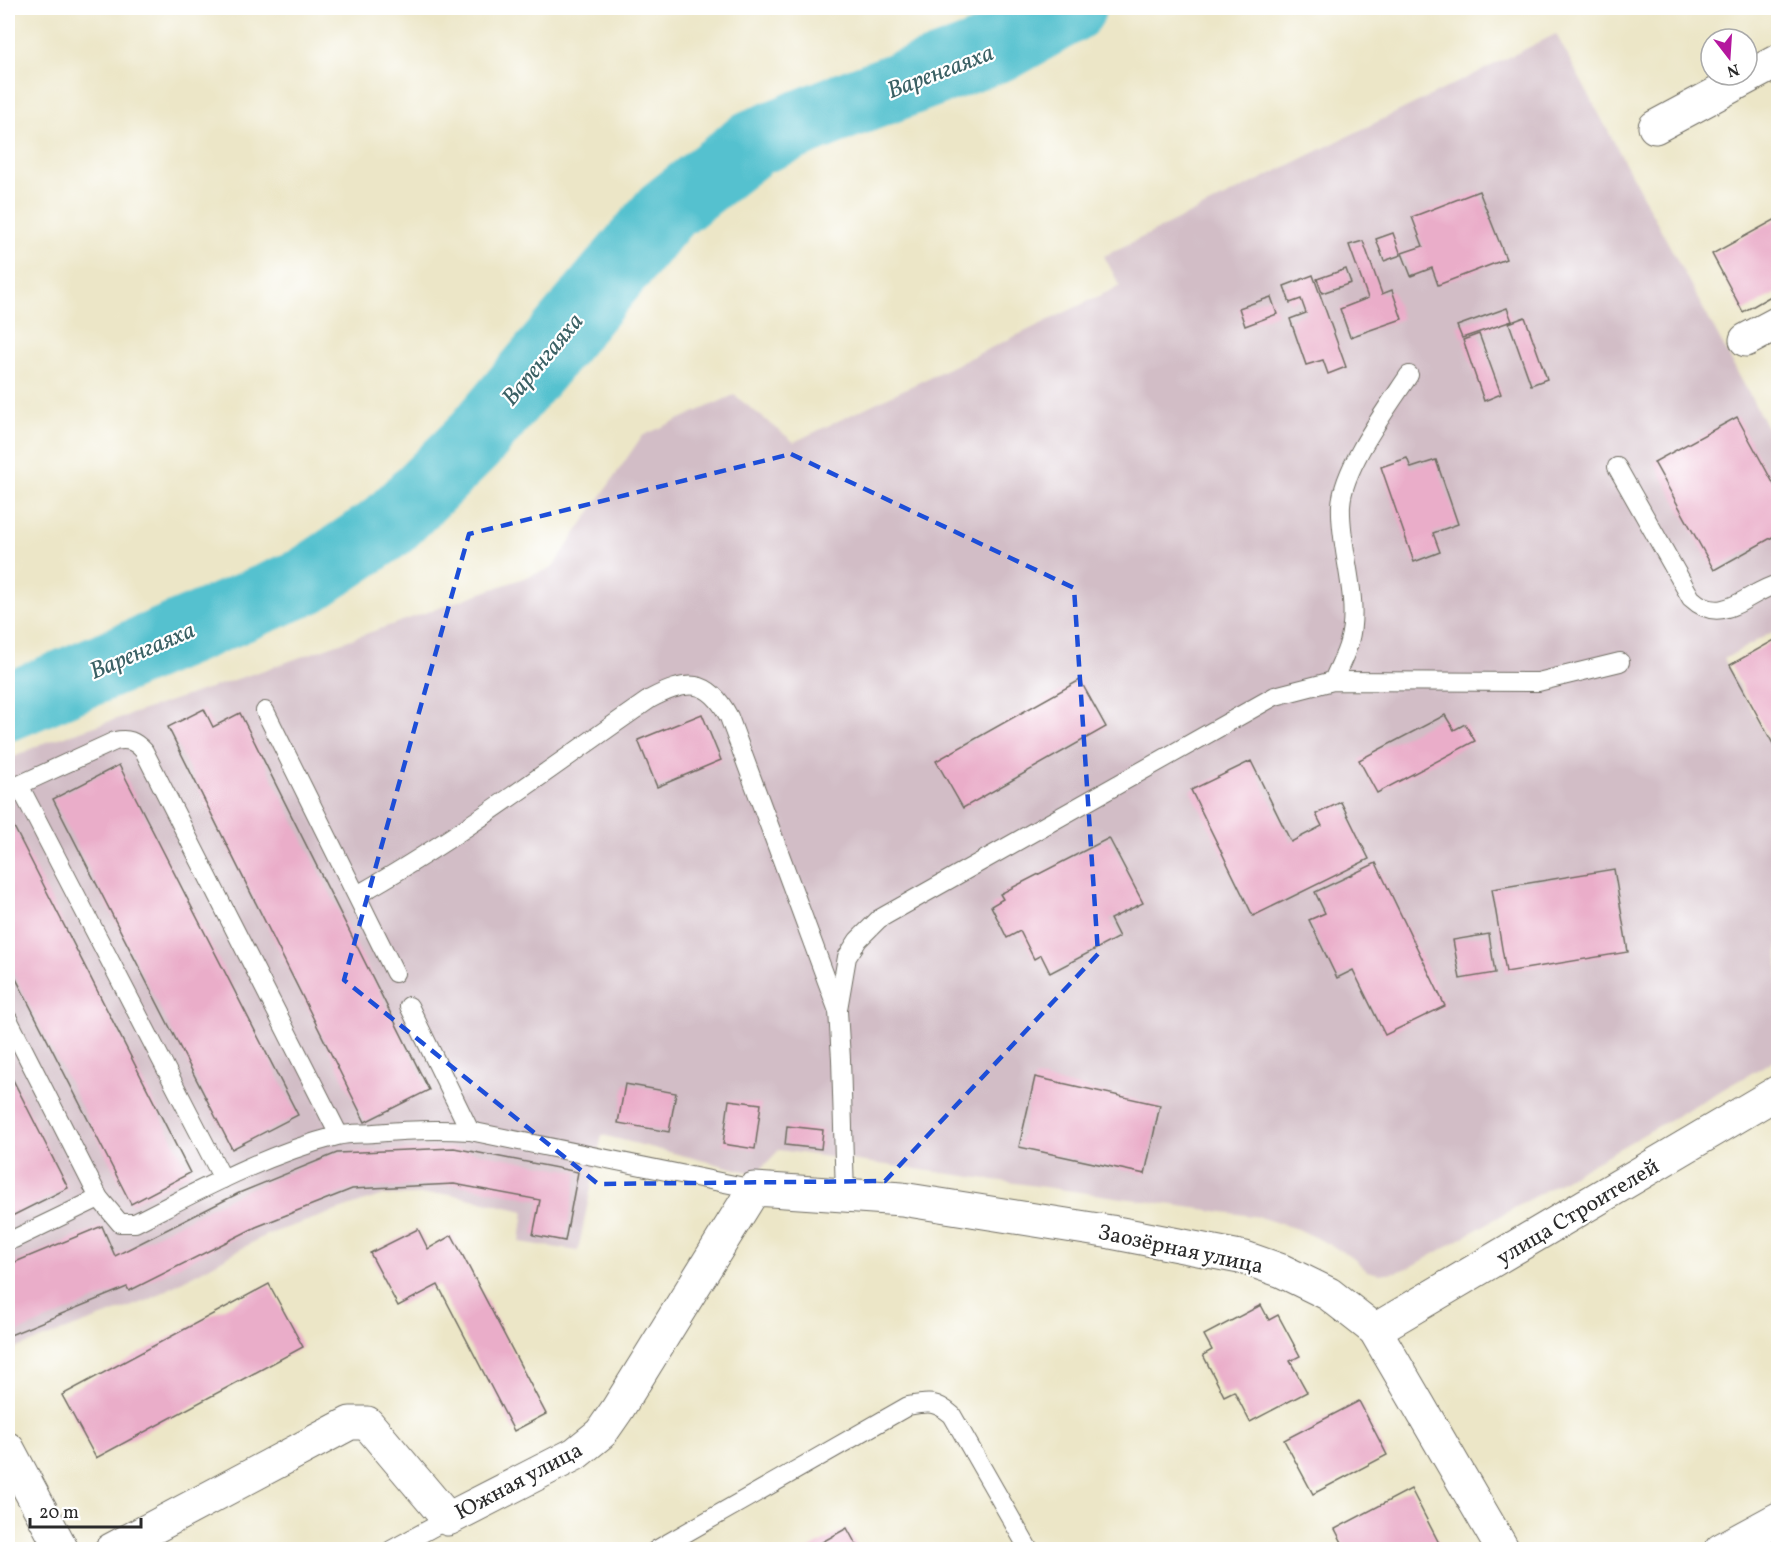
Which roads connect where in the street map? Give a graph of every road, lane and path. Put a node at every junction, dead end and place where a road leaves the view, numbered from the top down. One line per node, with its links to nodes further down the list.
1 (1779, 61): 2 (street)
2 (1655, 127)
3 (1779, 323): 4 (street)
4 (1746, 340)
5 (1409, 375): 9 (lane)
6 (1617, 466): 7 (lane)
7 (1779, 584)
8 (1620, 663): 9 (lane)
9 (1333, 681): 15 (lane)
10 (265, 711): 12 (lane)
11 (13, 788): 19 (lane); 20 (lane)
12 (357, 895): 13 (lane); 15 (lane)
13 (395, 973)
14 (409, 1006): 18 (lane)
15 (838, 1011): 22 (lane)
16 (8, 1019): 23 (lane)
17 (1779, 1092): 25 (street, улица Строителей)
18 (470, 1131): 19 (lane); 21 (lane)
19 (339, 1135): 20 (lane)
20 (223, 1179): 23 (lane)
21 (754, 1189): 22 (street, Заозёрная улица); 27 (street, Южная улица)
22 (845, 1195): 25 (street, Заозёрная улица)
23 (99, 1198): 24 (lane)
24 (8, 1240)
25 (1376, 1330): 34 (street, Заозёрная улица)
26 (8, 1449): 29 (street)
27 (448, 1519): 30 (street, Южная улица); 31 (lane)
28 (1779, 1519): 35 (street)
29 (62, 1550)
30 (111, 1550)
31 (391, 1550)
32 (656, 1550): 33 (lane)
33 (1029, 1550)
34 (1503, 1550)
35 (1721, 1550)

